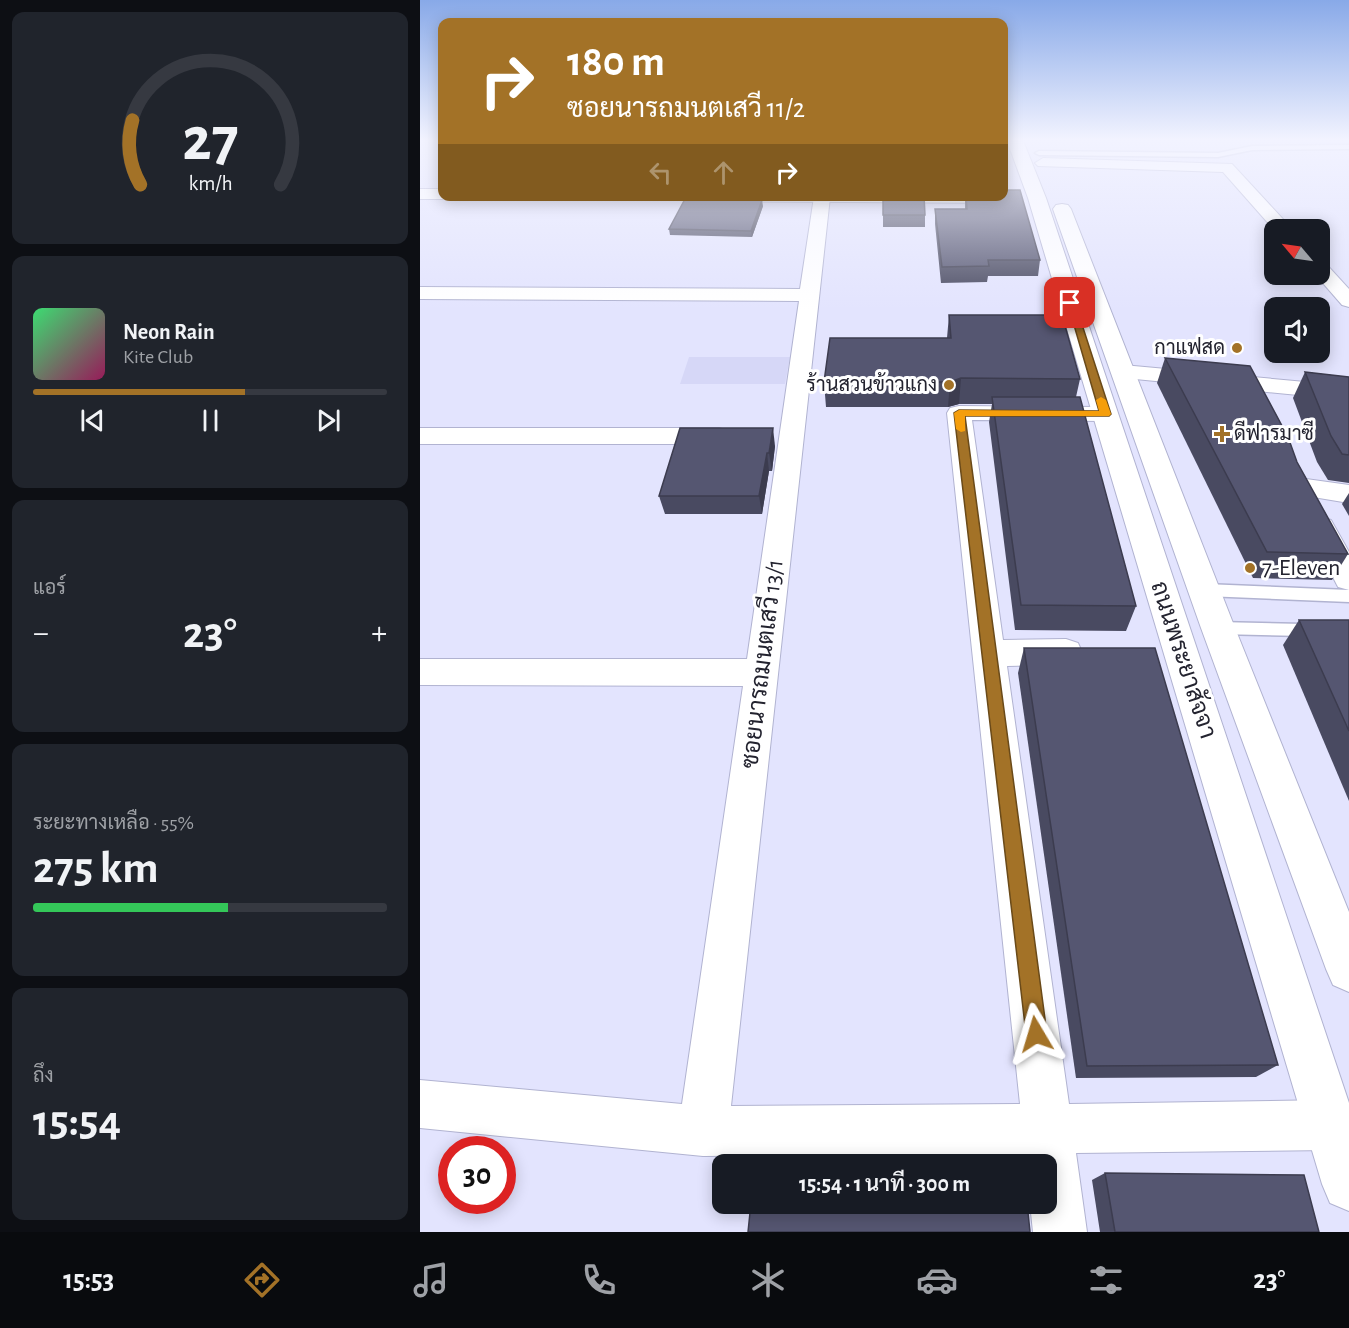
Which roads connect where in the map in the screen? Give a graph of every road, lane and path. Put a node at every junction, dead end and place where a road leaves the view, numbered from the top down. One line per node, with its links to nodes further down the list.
1 (1058, 195): 11 (main road, ถนนพระยาสัจจา)
2 (1253, 195): 6 (street)
3 (1008, 198): 4 (main road)
4 (1037, 198): 15 (main road, ถนนพระยาสัจจา)
5 (822, 201): 9 (street, ซอยนารถมนตเสวี 13/1)
6 (1274, 219)
7 (1330, 280): 10 (street)
8 (420, 293): 9 (street)
9 (810, 295): 17 (street, ซอยนารถมนตเสวี 13/1)
10 (1349, 301)
11 (1123, 372): 12 (street); 20 (main road, ถนนพระยาสัจจา)
12 (1262, 383): 13 (street); 14 (street)
13 (1349, 393)
14 (1272, 413)
15 (1106, 414): 24 (main road, ถนนพระยาสัจจา); 27 (street)
16 (420, 436): 17 (street)
17 (769, 436): 29 (street, ซอยนารถมนตเสวี 13/1)
18 (1349, 494): 19 (street)
19 (1349, 579)
20 (1205, 590): 21 (lane); 22 (main road, ถนนพระยาสัจจา)
21 (1349, 596)
22 (1218, 628): 23 (lane); 30 (main road, ถนนพระยาสัจจา)
23 (1349, 631)
24 (1180, 650): 26 (street); 32 (main road, ถนนพระยาสัจจา)
25 (1096, 651): 27 (street)
26 (1144, 651)
27 (989, 653): 33 (street)
28 (420, 672): 29 (street)
29 (762, 673): 34 (street, ซอยนารถมนตเสวี 13/1)
30 (1349, 969)
31 (420, 1104): 34 (street)
32 (1330, 1125): 33 (street); 35 (main road, ถนนพระยาสัจจา)
33 (1048, 1129): 34 (street); 36 (street)
34 (703, 1131)
35 (1349, 1184)
36 (1060, 1232)

